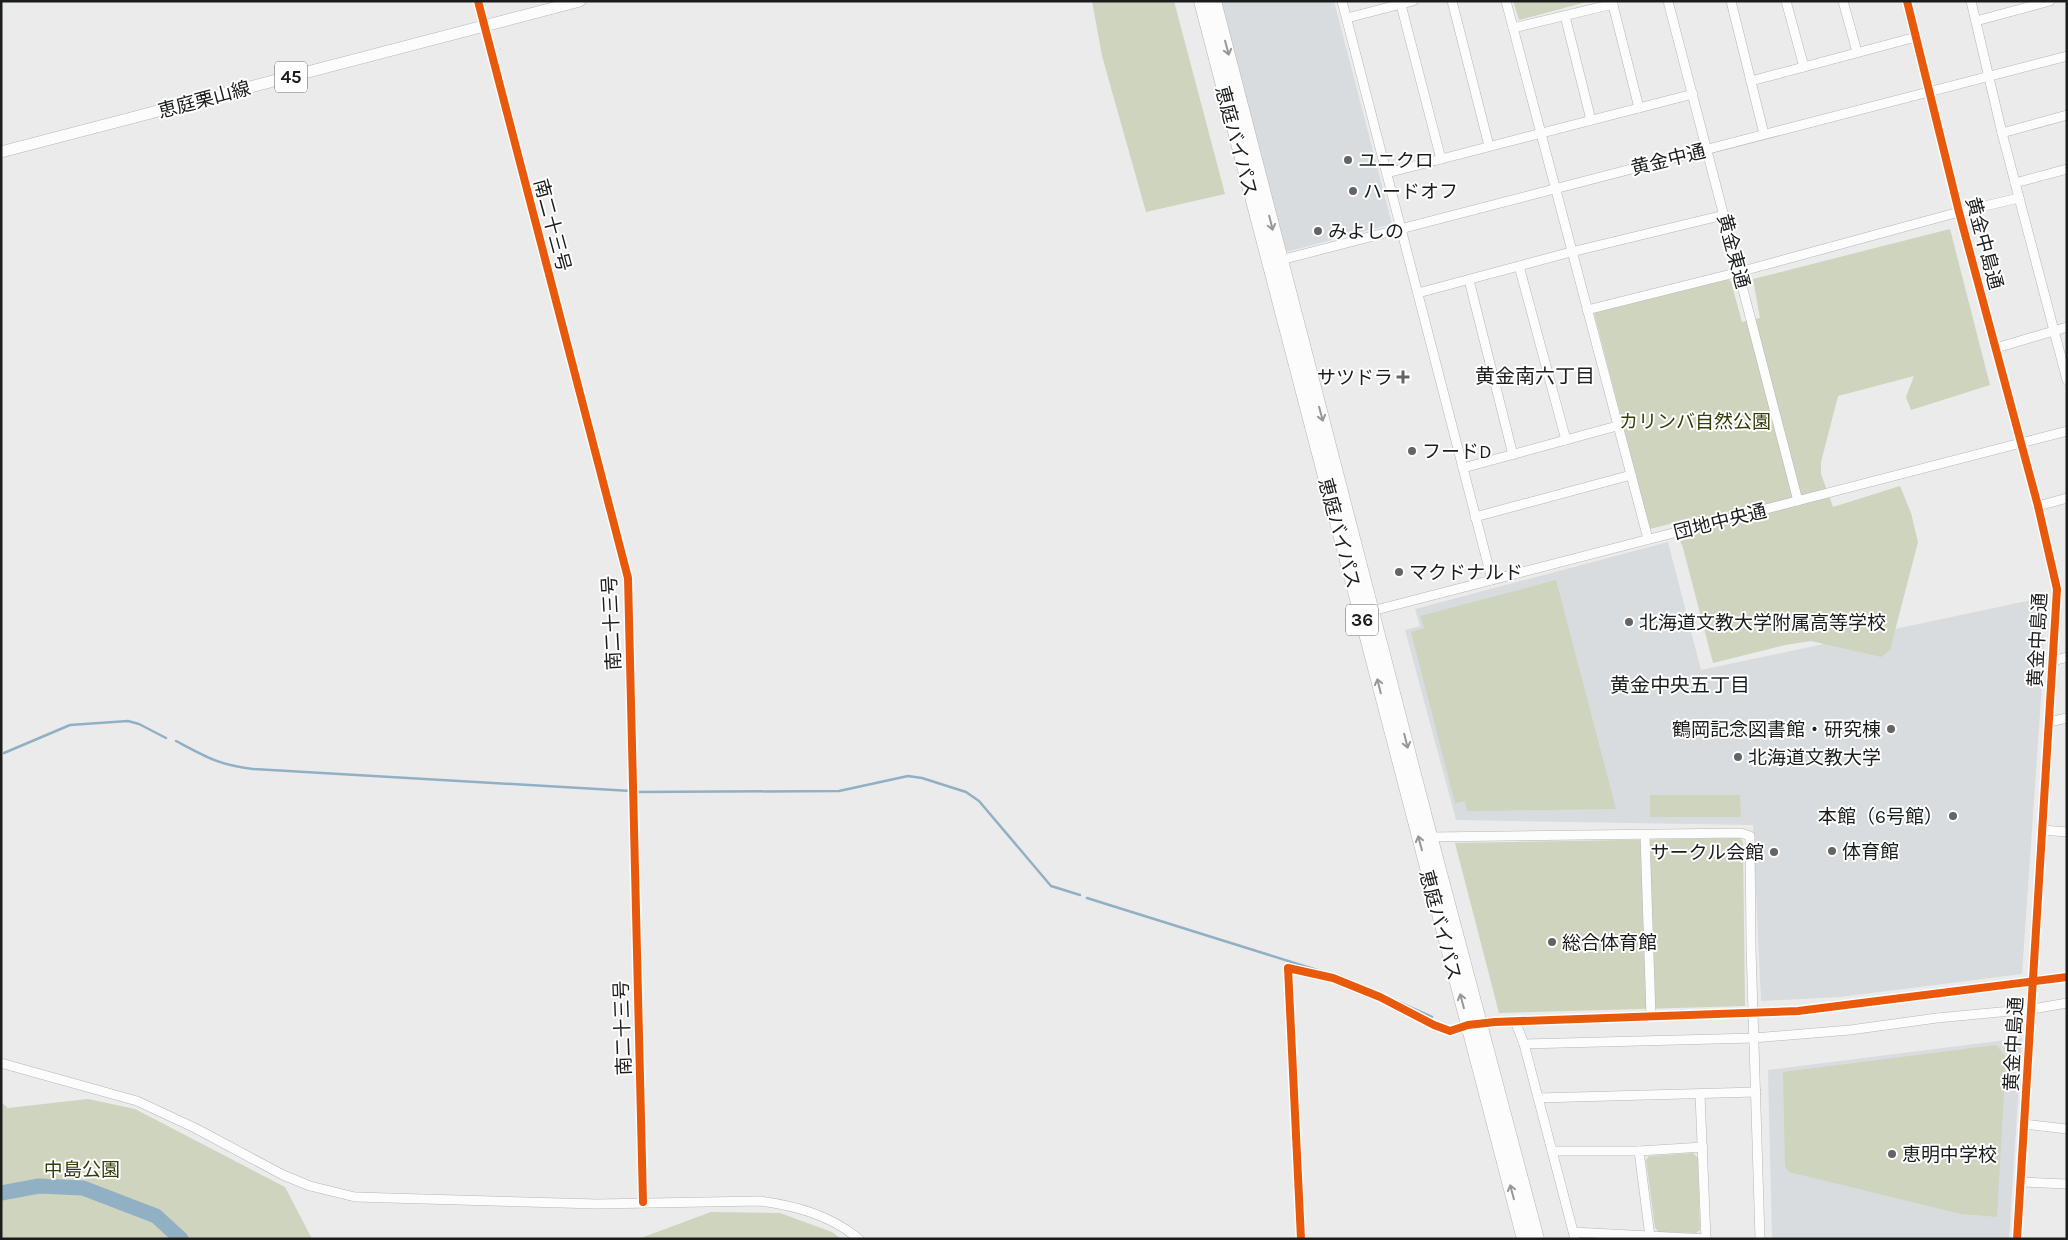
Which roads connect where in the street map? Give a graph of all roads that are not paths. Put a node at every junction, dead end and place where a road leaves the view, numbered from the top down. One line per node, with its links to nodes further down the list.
1 (478, 1): 22 (street, 南二十三号)
2 (580, 1): 22 (main road, 恵庭栗山線 / 45)
3 (1201, 1): 51 (highway, 恵庭バイパス / 36)
4 (1214, 1): 51 (highway, 恵庭バイパス / 36, one-way to 51)
5 (1342, 1): 20 (street)
6 (1413, 1): 16 (street)
7 (1452, 1): 38 (street)
8 (1506, 1): 23 (street)
9 (1668, 1): 31 (street, 黄金東通)
10 (1731, 1): 29 (street)
11 (1786, 1): 27 (street)
12 (1843, 1): 25 (street)
13 (1907, 1): 24 (street, 黄金中島通)
14 (1970, 1): 21 (street)
15 (2050, 1): 18 (street)
16 (1400, 3): 20 (street); 41 (street)
17 (1612, 3): 19 (street); 32 (street)
18 (2028, 4): 21 (street)
19 (1565, 16): 23 (street); 34 (street)
20 (1347, 18): 43 (street)
21 (1976, 21): 28 (street)
22 (484, 26): 40 (main road, 恵庭栗山線 / 45); 104 (street, 南二十三号)
23 (1513, 28): 35 (street)
24 (1916, 37): 25 (street); 30 (street, 黄金中島通)
25 (1857, 52): 27 (street)
26 (2067, 56): 28 (street, 黄金中通)
27 (1804, 67): 29 (street)
28 (1989, 76): 30 (street, 黄金中通); 36 (street)
29 (1751, 81): 37 (street)
30 (1929, 91): 37 (street, 黄金中通); 47 (street, 黄金中島通)
31 (1693, 94): 32 (street); 39 (street, 黄金東通)
32 (1639, 108): 34 (street)
33 (2067, 115): 36 (street)
34 (1591, 120): 35 (street)
35 (1540, 132): 38 (street); 45 (street)
36 (2002, 133): 44 (street)
37 (1764, 134): 39 (street, 黄金中通)
38 (1489, 146): 41 (street)
39 (1707, 149): 45 (street, 黄金中通); 48 (street, 黄金東通)
40 (1, 152)
41 (1441, 159): 43 (street)
42 (2067, 169): 44 (street)
43 (1387, 173): 49 (street)
44 (2015, 183): 46 (street)
45 (1555, 188): 49 (street, 黄金中通); 50 (street)
46 (2019, 198): 47 (street); 58 (street)
47 (1959, 212): 53 (street); 59 (street, 黄金中島通)
48 (1724, 215): 50 (street); 53 (street, 黄金東通)
49 (1401, 228): 51 (street, 黄金中通); 55 (street)
50 (1570, 252): 52 (street); 56 (street)
51 (1275, 261): 74 (highway, 恵庭バイパス / 36)
52 (1519, 266): 54 (street); 63 (street)
53 (1739, 272): 56 (street); 69 (street, 黄金東通)
54 (1469, 280): 55 (street); 65 (street)
55 (1418, 293): 66 (street)
56 (1587, 310): 61 (street)
57 (2067, 327): 58 (street)
58 (2054, 330): 59 (street); 60 (street)
59 (1996, 348): 64 (street, 黄金中島通)
60 (2066, 378)
61 (1617, 426): 63 (street); 67 (street)
62 (2067, 432): 64 (street, 団地中央通)
63 (1566, 440): 65 (street)
64 (2021, 442): 69 (street, 団地中央通); 70 (street, 黄金中島通)
65 (1513, 455): 66 (street)
66 (1463, 468): 71 (street)
67 (1631, 475): 71 (street); 72 (street)
68 (2067, 498): 70 (street)
69 (1798, 501): 72 (street, 団地中央通)
70 (2038, 506): 76 (street, 黄金中島通)
71 (1475, 517): 73 (street)
72 (1648, 539): 73 (street, 団地中央通)
73 (1492, 580): 74 (street, 団地中央通)
74 (1366, 612): 82 (highway, 恵庭バイパス / 36, one-way to 82); 90 (highway, 恵庭バイパス / 36, one-way to 74)
75 (2067, 657): 76 (street)
76 (2053, 661): 78 (street, 黄金中島通)
77 (2067, 718): 78 (street)
78 (2049, 722): 79 (street, 黄金中島通)
79 (2042, 830): 80 (street); 84 (street, 黄金中島通)
80 (2067, 832)
81 (1645, 835): 82 (street); 87 (street); 88 (street)
82 (1430, 837): 90 (highway, 恵庭バイパス / 36)
83 (2067, 978): 84 (street)
84 (2032, 983): 86 (street, 黄金中島通); 87 (street)
85 (2067, 1003): 86 (street)
86 (2032, 1009): 91 (street); 97 (street, 黄金中島通)
87 (1753, 1011): 88 (street); 91 (street)
88 (1651, 1016): 89 (street)
89 (1515, 1021): 90 (street); 92 (street)
90 (1474, 1024): 108 (street); 109 (highway, 恵庭バイパス / 36, one-way to 90); 110 (highway, 恵庭バイパス / 36)
91 (1754, 1038): 92 (street); 94 (street)
92 (1524, 1044): 96 (street)
93 (1, 1063): 104 (street)
94 (1756, 1092): 95 (street); 112 (street)
95 (1700, 1095): 96 (street); 99 (street)
96 (1538, 1098): 100 (street)
97 (2024, 1124): 98 (street); 102 (street, 黄金中島通)
98 (2067, 1129)
99 (1703, 1147): 101 (street); 111 (street)
100 (1552, 1151): 101 (street); 105 (street)
101 (1639, 1151): 106 (street)
102 (2021, 1182): 103 (street); 113 (street, 黄金中島通)
103 (2067, 1184)
104 (643, 1202): 107 (street)
105 (1574, 1235): 106 (street)
106 (1650, 1237): 111 (street)
107 (858, 1239)
108 (1301, 1239)
109 (1524, 1239)
110 (1537, 1239)
111 (1706, 1239)
112 (1760, 1239)
113 (2017, 1239)

